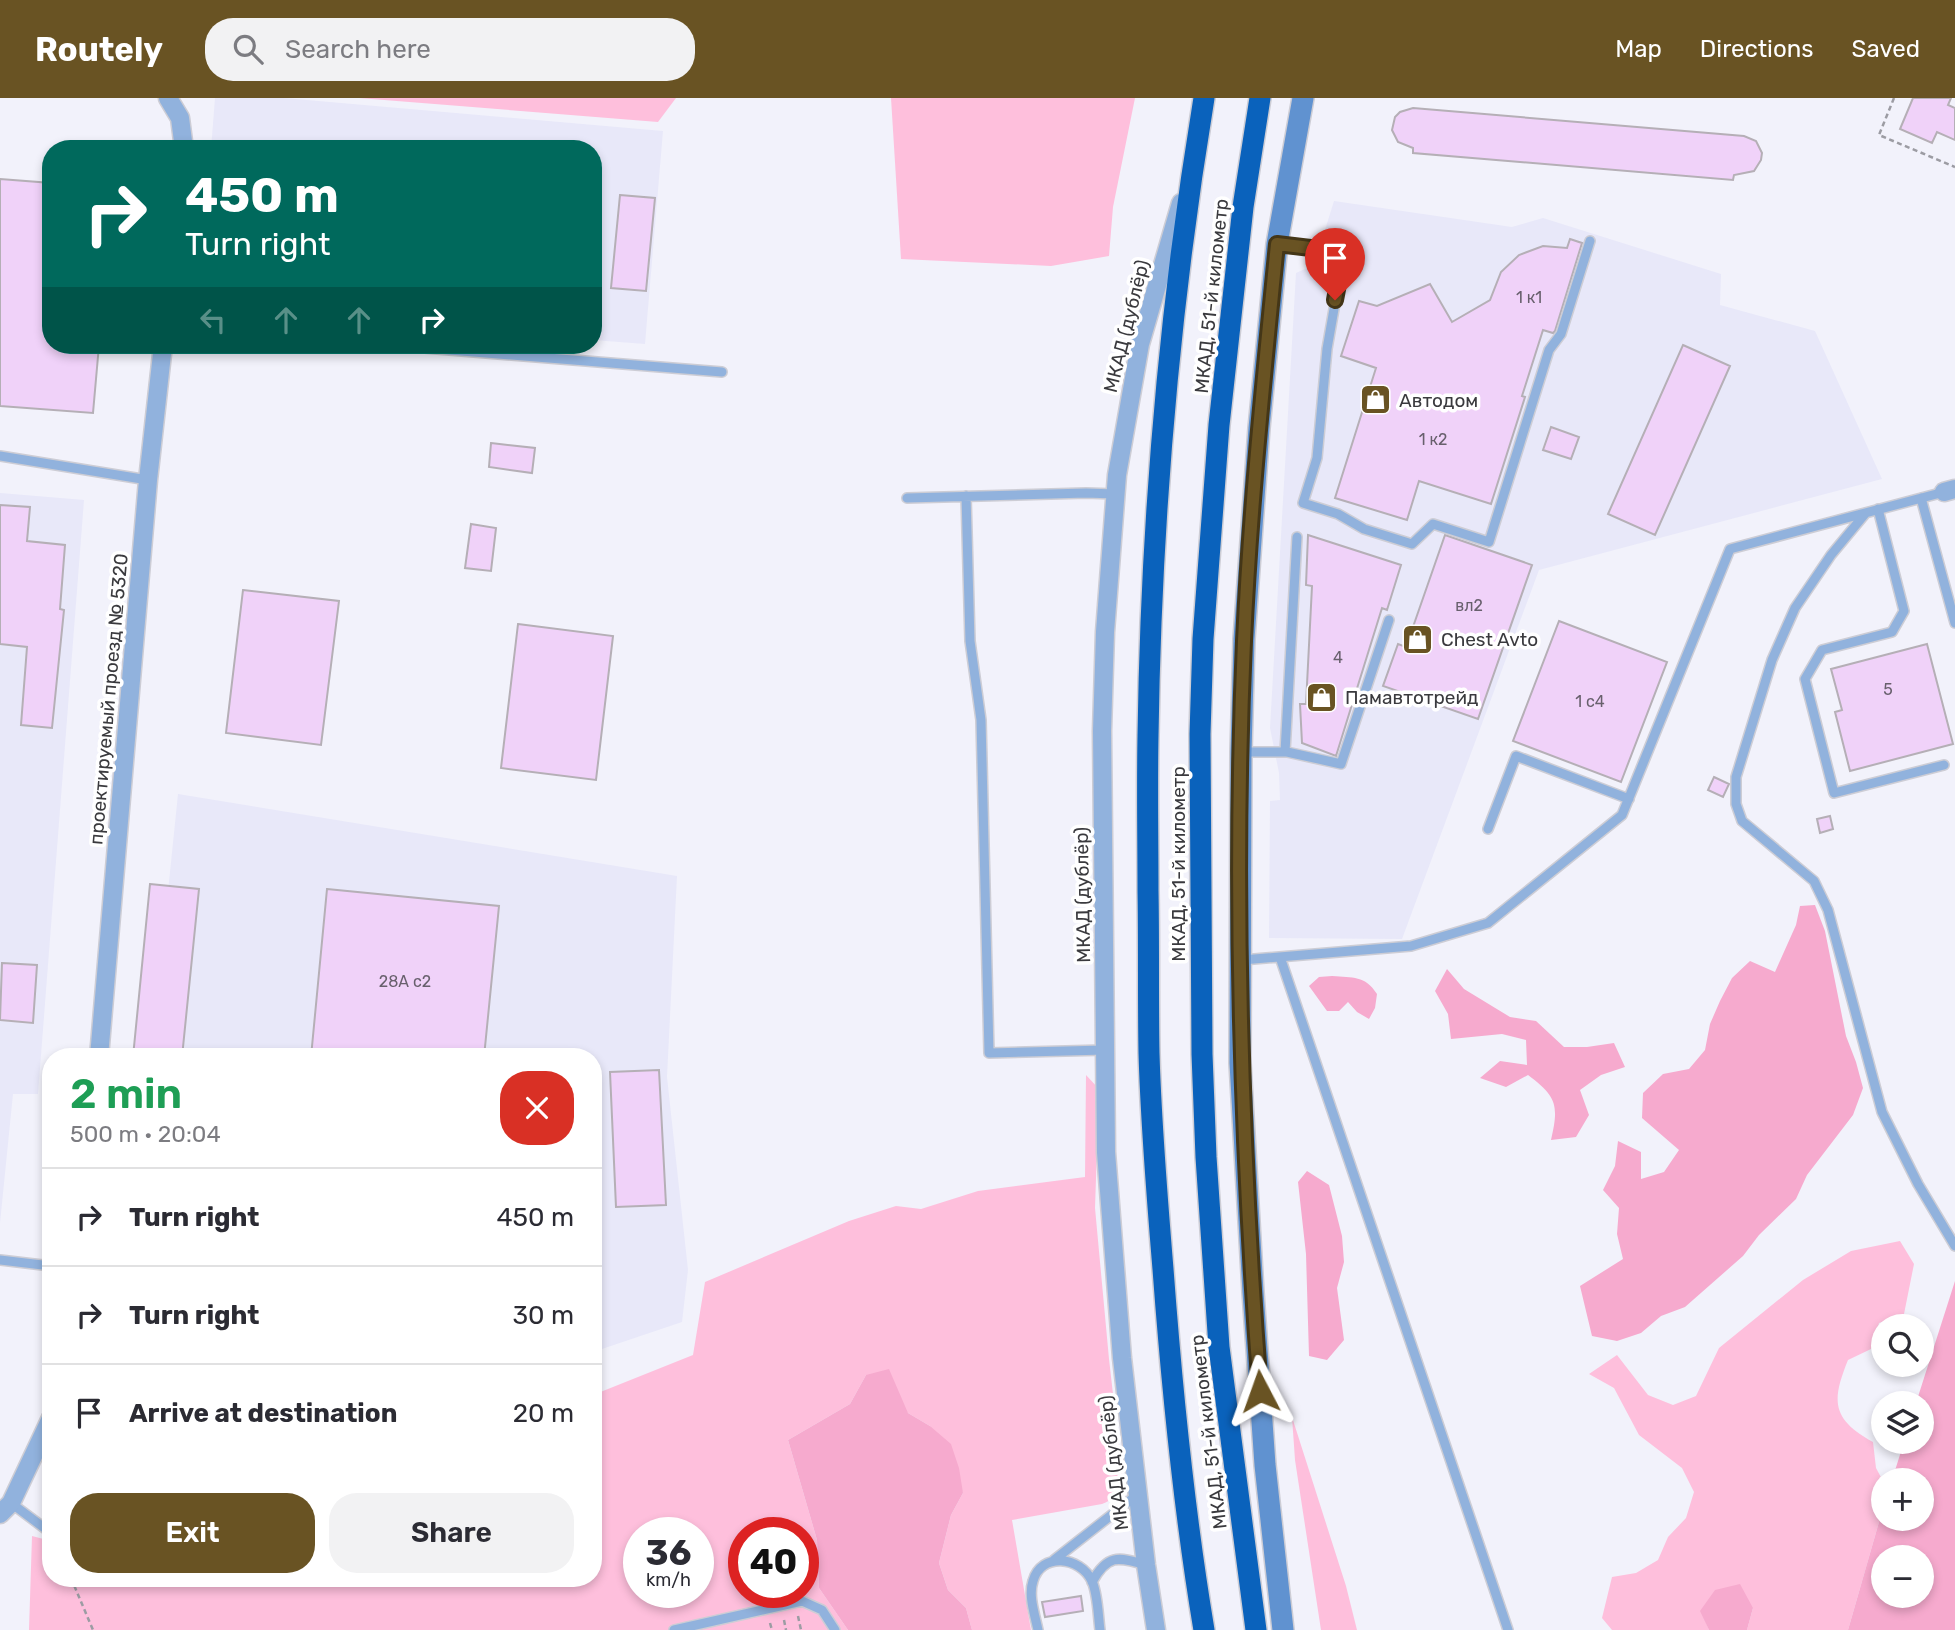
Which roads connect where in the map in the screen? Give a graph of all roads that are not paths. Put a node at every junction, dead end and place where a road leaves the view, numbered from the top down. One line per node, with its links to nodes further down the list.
1 (1204, 98): 6 (highway, МКАД, 51-й километр)
2 (1260, 98): 49 (highway, МКАД, 51-й километр)
3 (1303, 98): 8 (street)
4 (170, 100): 5 (street)
5 (184, 140)
6 (1193, 166): 15 (street, МКАД (дублёр)); 48 (highway, МКАД, 51-й километр)
7 (1590, 241): 8 (lane)
8 (1277, 244): 24 (street)
9 (162, 354): 13 (street, проектируемый проезд № 5320)
10 (499, 354): 11 (lane)
11 (722, 372)
12 (0, 456): 13 (lane)
13 (148, 480): 31 (street, проектируемый проезд № 5320)
14 (1949, 490): 18 (lane)
15 (1115, 494): 16 (lane); 32 (street, МКАД (дублёр))
16 (966, 496): 17 (lane); 32 (lane)
17 (907, 498)
18 (1921, 498): 19 (lane); 23 (lane)
19 (1878, 509): 20 (lane); 26 (lane)
20 (1866, 512): 27 (lane); 33 (lane)
21 (1297, 537): 25 (lane)
22 (1389, 620): 25 (lane)
23 (1955, 623)
24 (1241, 752): 25 (lane); 30 (street)
25 (1285, 752)
26 (1944, 765)
27 (1629, 799): 28 (lane); 29 (lane)
28 (1488, 829)
29 (1280, 957): 30 (lane); 51 (lane)
30 (1240, 960): 50 (street)
31 (100, 1048)
32 (1105, 1050): 37 (street, МКАД (дублёр))
33 (1955, 1246)
34 (0, 1260): 35 (lane)
35 (42, 1265)
36 (42, 1436): 38 (street)
37 (1137, 1495): 40 (lane); 41 (street, МКАД (дублёр))
38 (6, 1509): 39 (lane)
39 (42, 1528)
40 (1054, 1560): 42 (lane); 45 (lane)
41 (1146, 1565): 42 (lane); 47 (street, МКАД (дублёр))
42 (1092, 1582): 46 (lane)
43 (674, 1630): 44 (lane)
44 (835, 1630)
45 (1038, 1630)
46 (1100, 1630)
47 (1156, 1630)
48 (1204, 1630)
49 (1256, 1630)
50 (1283, 1630)
51 (1508, 1630)

